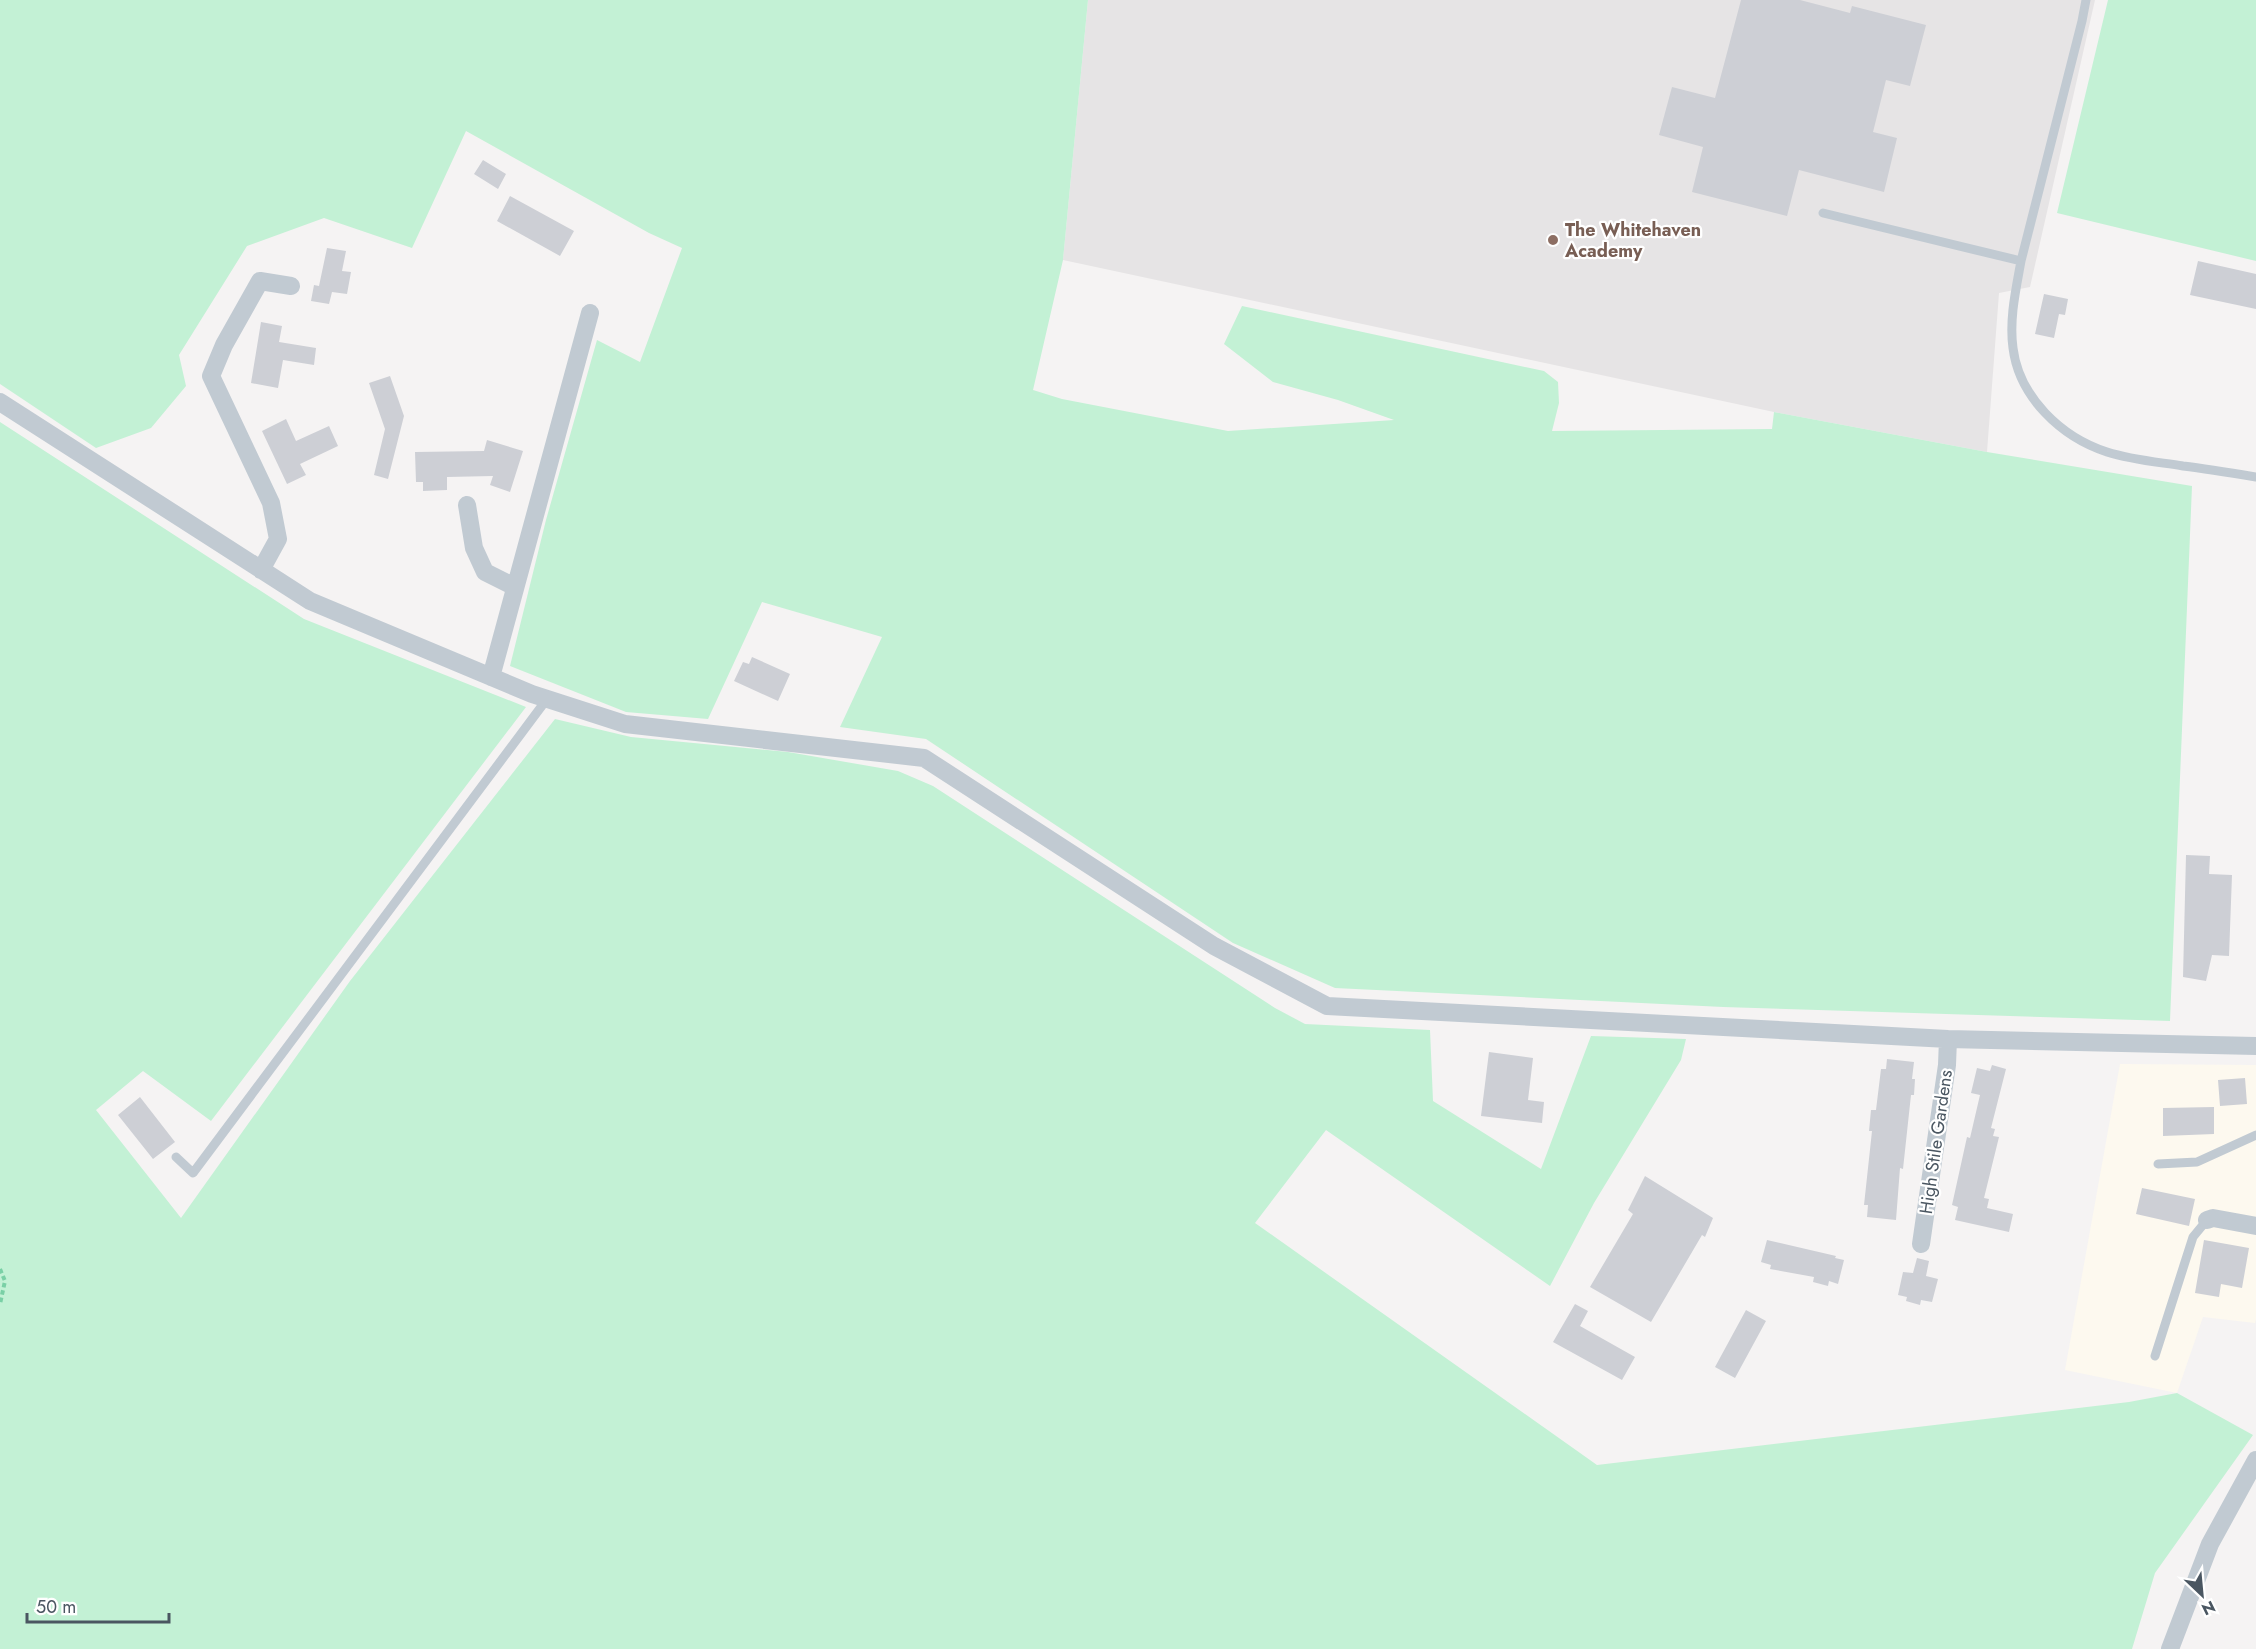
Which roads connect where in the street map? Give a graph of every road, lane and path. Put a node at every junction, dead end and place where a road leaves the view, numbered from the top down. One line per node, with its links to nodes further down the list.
1 (2086, 0): 3 (lane)
2 (1823, 213): 3 (lane)
3 (2021, 261): 7 (lane)
4 (291, 286): 9 (street)
5 (590, 313): 10 (street)
6 (0, 402): 9 (street)
7 (2256, 477)
8 (467, 505): 10 (street)
9 (261, 570): 11 (street)
10 (515, 587): 11 (street)
11 (491, 677): 12 (street)
12 (548, 699): 13 (street); 16 (lane)
13 (1948, 1039): 14 (street); 20 (street, High Stile Gardens)
14 (2256, 1046)
15 (2256, 1135): 17 (lane)
16 (176, 1157)
17 (2158, 1164)
18 (2207, 1220): 19 (street); 23 (lane)
19 (2256, 1226)
20 (1921, 1244)
21 (0, 1269): 22 (path)
22 (0, 1304)
23 (2155, 1356)
24 (2256, 1460): 25 (street)
25 (2170, 1649)

